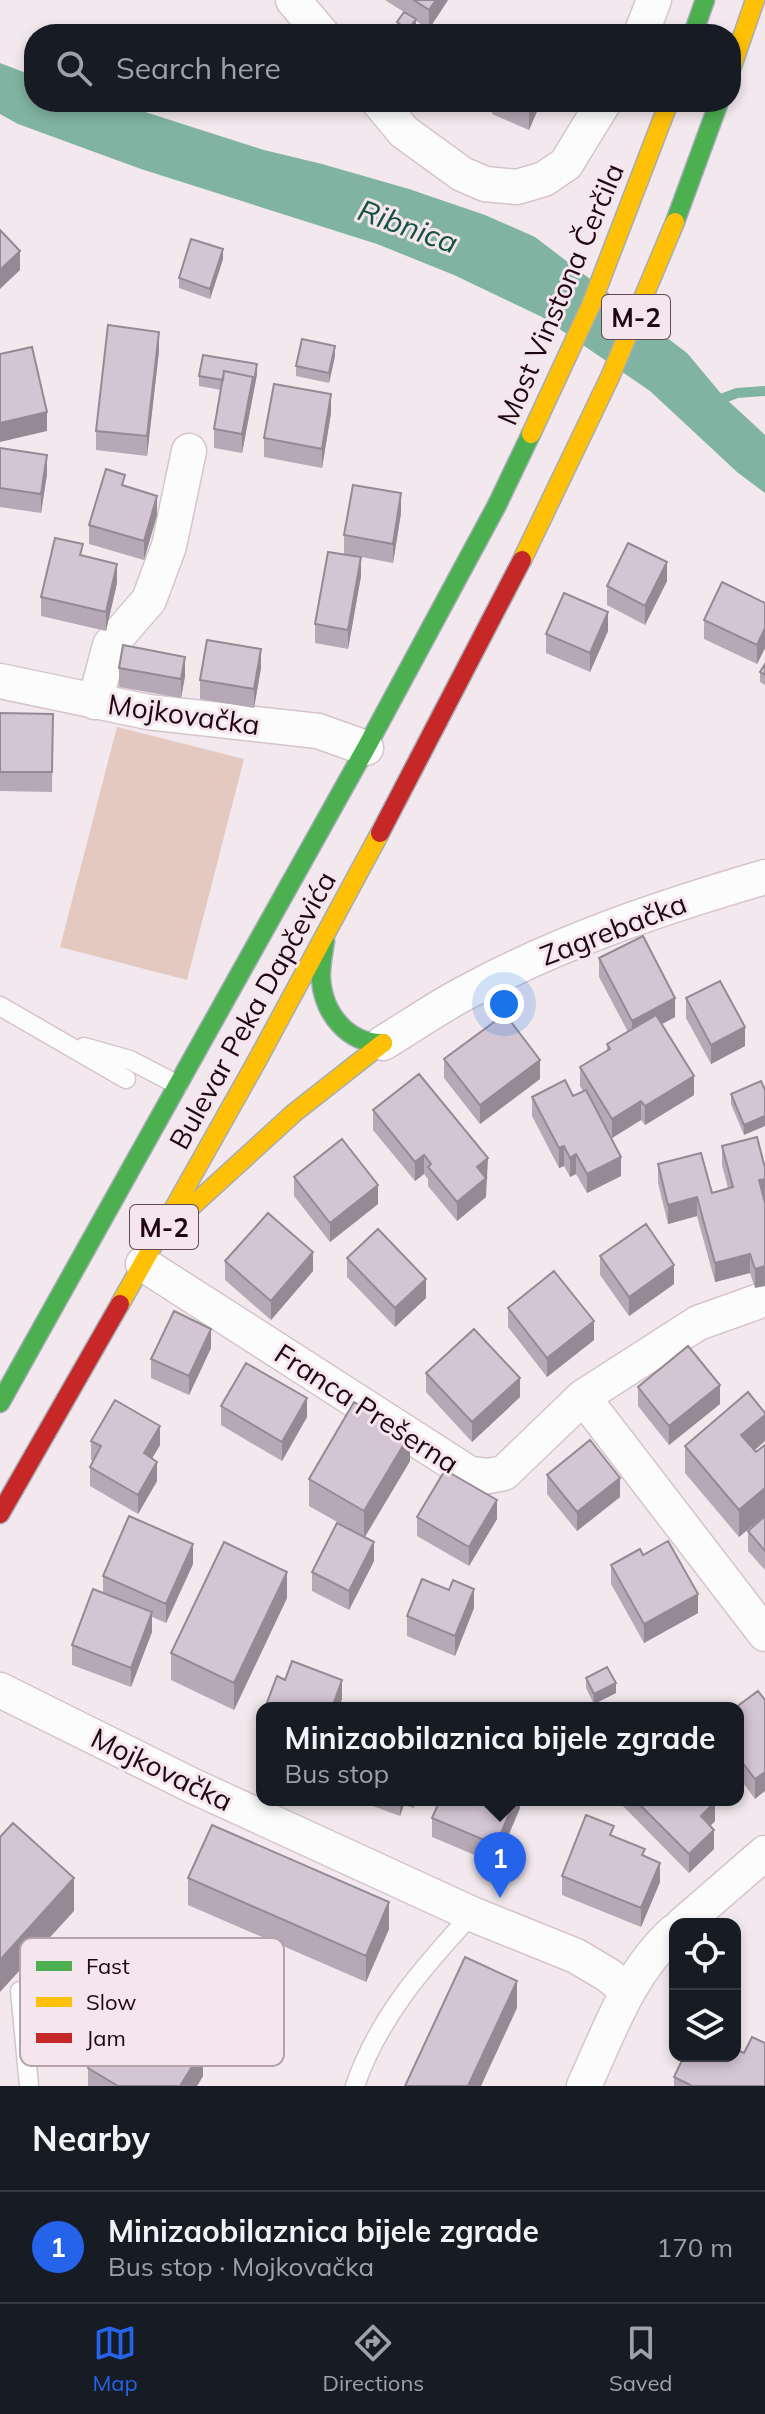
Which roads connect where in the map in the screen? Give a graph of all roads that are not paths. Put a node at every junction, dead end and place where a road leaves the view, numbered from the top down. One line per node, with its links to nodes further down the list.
1 (293, 0): 5 (street)
2 (654, 0): 6 (street)
3 (705, 0): 7 (main road)
4 (755, 0): 8 (main road)
5 (313, 24)
6 (645, 24)
7 (697, 24)
8 (741, 40)
9 (387, 112): 10 (street)
10 (598, 112)
11 (665, 112): 14 (main road, Most Vinstona Čerčila / M-2)
12 (715, 112): 19 (main road, Bulevar Peka Dapčevića / M-2)
13 (189, 451): 16 (street)
14 (497, 505): 17 (main road, Bulevar Peka Dapčevića / M-2)
15 (0, 681): 16 (street, Mojkovačka)
16 (95, 702): 17 (street, Mojkovačka)
17 (366, 748): 24 (main road, Bulevar Peka Dapčevića / M-2)
18 (765, 877): 21 (street, Zagrebačka)
19 (325, 939): 21 (main road); 25 (main road, Bulevar Peka Dapčevića / M-2)
20 (0, 1006): 22 (lane)
21 (383, 1043): 25 (main road)
22 (65, 1044): 23 (lane); 24 (lane)
23 (126, 1079)
24 (179, 1086): 28 (main road, Bulevar Peka Dapčevića / M-2)
25 (150, 1252): 27 (street, Franca Prešerna); 29 (main road, Bulevar Peka Dapčevića / M-2)
26 (765, 1299): 27 (street, Franca Prešerna)
27 (583, 1397): 30 (street)
28 (0, 1403)
29 (0, 1514)
30 (765, 1634)
31 (0, 1690): 33 (street, Mojkovačka)
32 (765, 1853): 34 (street)
33 (472, 1914): 36 (street, Mojkovačka); 39 (lane)
34 (690, 1918)
35 (669, 1937): 36 (street)
36 (628, 1991): 40 (street)
37 (27, 2066): 38 (lane)
38 (29, 2086)
39 (355, 2086)
40 (584, 2086)

